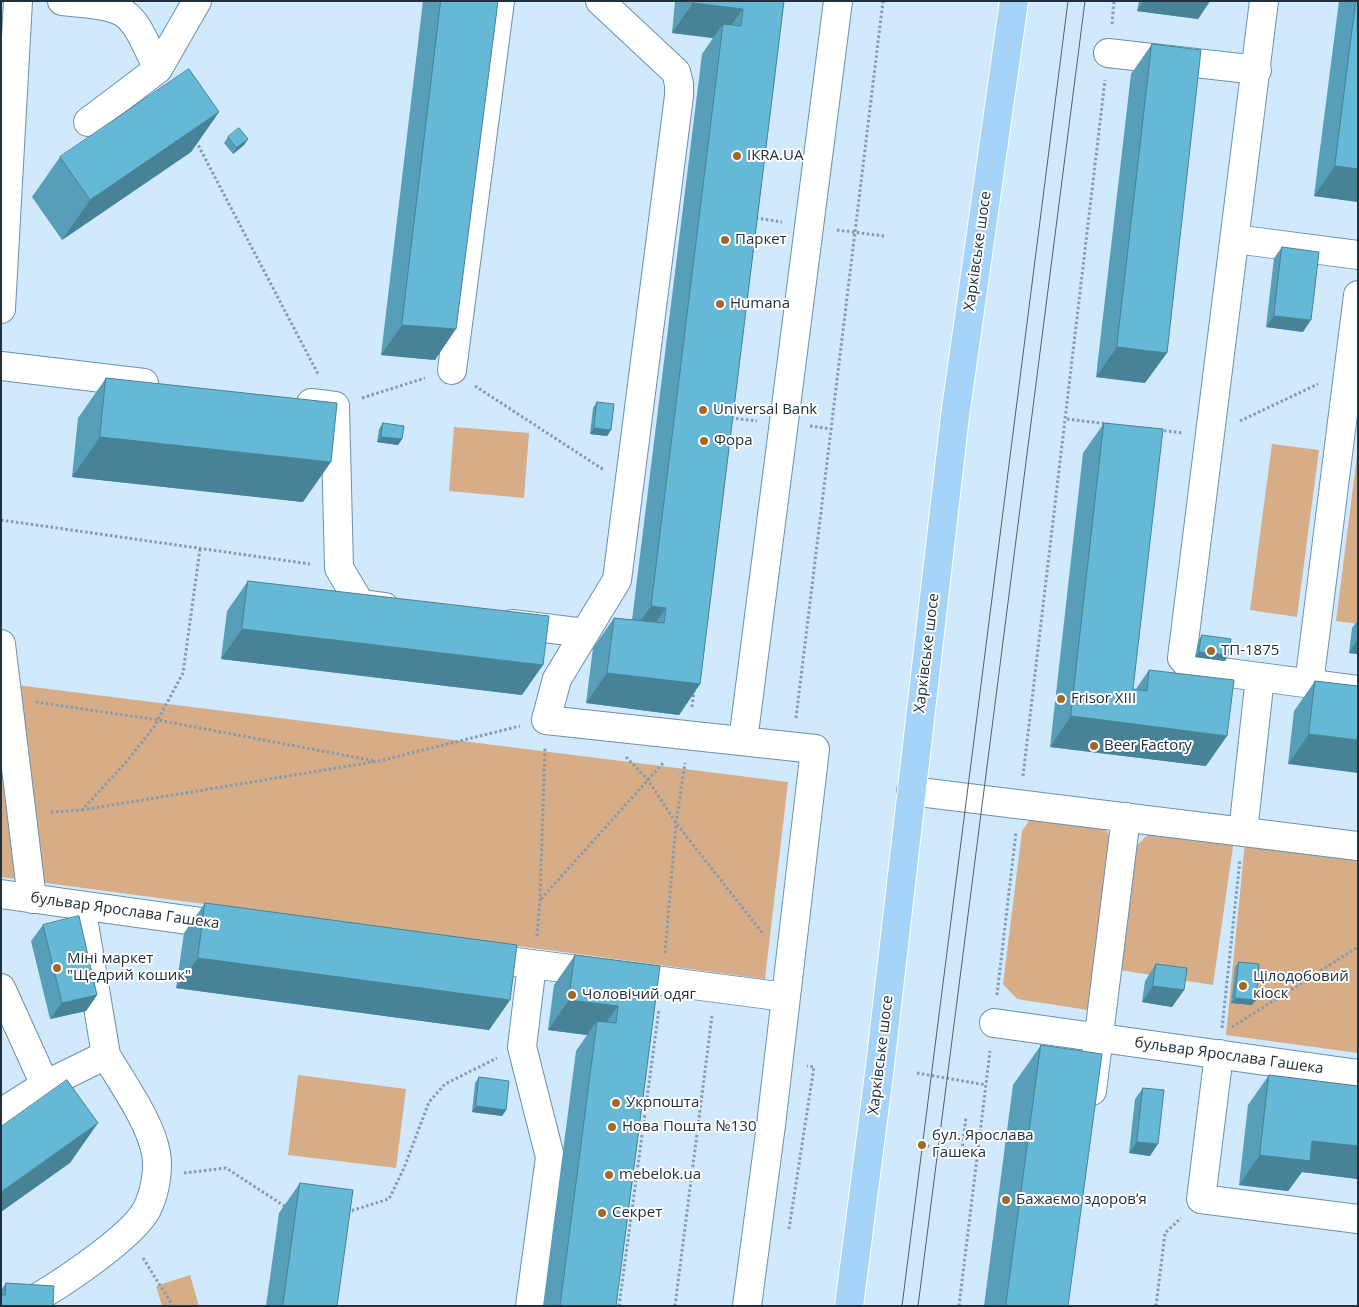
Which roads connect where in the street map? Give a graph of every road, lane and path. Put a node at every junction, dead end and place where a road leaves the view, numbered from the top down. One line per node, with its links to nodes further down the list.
1 (18, 1): 19 (street)
2 (62, 1): 12 (street)
3 (198, 1): 12 (street)
4 (500, 1): 21 (street)
5 (600, 1): 25 (street)
6 (838, 1): 42 (street)
7 (883, 1): 43 (path)
8 (1014, 1): 46 (main road, Харківське шосе)
9 (1114, 1): 11 (path)
10 (1264, 1): 13 (street)
11 (1108, 53): 13 (street); 47 (path)
12 (158, 69): 14 (street)
13 (1257, 70): 16 (street)
14 (88, 122)
15 (195, 138): 24 (path)
16 (1235, 239): 17 (street); 33 (street)
17 (1358, 255)
18 (1358, 295): 34 (street)
19 (1, 309)
20 (1, 366): 22 (street)
21 (452, 370): 24 (path); 25 (path)
22 (168, 386)
23 (286, 400): 24 (street)
24 (335, 406): 28 (street)
25 (629, 487): 31 (street)
26 (1, 520): 27 (path)
27 (200, 549): 28 (path); 38 (path)
28 (339, 568): 29 (street)
29 (409, 610)
30 (487, 620): 31 (street)
31 (585, 633): 39 (street)
32 (1, 644): 37 (street)
33 (1260, 677): 34 (street); 52 (street)
34 (1310, 684): 36 (street)
35 (695, 687): 41 (path)
36 (1358, 690)
37 (8, 698): 38 (path); 49 (street)
38 (158, 720): 44 (path); 48 (path)
39 (546, 720): 40 (street); 44 (path); 56 (path)
40 (594, 726): 41 (street); 45 (path)
41 (689, 735): 42 (street); 45 (path); 51 (path)
42 (743, 742): 43 (street)
43 (804, 748): 67 (street)
44 (379, 761): 48 (path)
45 (648, 780): 51 (path); 56 (path)
46 (911, 791): 47 (street); 99 (main road, Харківське шосе)
47 (1020, 804): 50 (street); 68 (path)
48 (82, 810): 49 (path)
49 (22, 814): 55 (street)
50 (1126, 817): 52 (street); 69 (street)
51 (676, 824): 59 (path); 64 (path)
52 (1243, 832): 53 (street); 61 (path)
53 (1358, 846)
54 (1, 894): 55 (street, бульвар Ярослава Гашека)
55 (32, 899): 57 (street, бульвар Ярослава Гашека)
56 (540, 899): 58 (path)
57 (81, 906): 60 (street, бульвар Ярослава Гашека); 72 (street)
58 (538, 926)
59 (768, 928)
60 (257, 929)
61 (1358, 947)
62 (455, 955): 63 (street)
63 (532, 964): 64 (street); 70 (street)
64 (663, 981): 66 (street); 96 (path)
65 (1, 988): 76 (street)
66 (715, 988): 67 (street); 97 (path)
67 (785, 997): 98 (street)
68 (994, 1023): 69 (street, бульвар Ярослава Гашека); 77 (path)
69 (1100, 1038): 71 (street, бульвар Ярослава Гашека); 79 (street)
70 (522, 1047): 88 (path); 95 (street)
71 (1219, 1054): 75 (street, бульвар Ярослава Гашека); 86 (street)
72 (106, 1055): 76 (street); 85 (street)
73 (814, 1067): 83 (path)
74 (917, 1073): 77 (path)
75 (1358, 1074)
76 (45, 1084): 78 (street)
77 (986, 1085): 84 (path)
78 (1, 1113)
79 (1089, 1114)
80 (966, 1117): 82 (path)
81 (922, 1145): 82 (path)
82 (962, 1151): 84 (path)
83 (800, 1152)
84 (978, 1154): 100 (path)
85 (156, 1176): 87 (path); 90 (street)
86 (1201, 1199): 89 (street); 101 (path)
87 (293, 1207)
88 (339, 1211)
89 (1358, 1219)
90 (127, 1234): 93 (street); 94 (path)
91 (1, 1306): 92 (street)
92 (7, 1306)
93 (22, 1306)
94 (173, 1306)
95 (530, 1306)
96 (619, 1306)
97 (675, 1306)
98 (747, 1306)
99 (849, 1306)
100 (959, 1306)
101 (1156, 1306)

